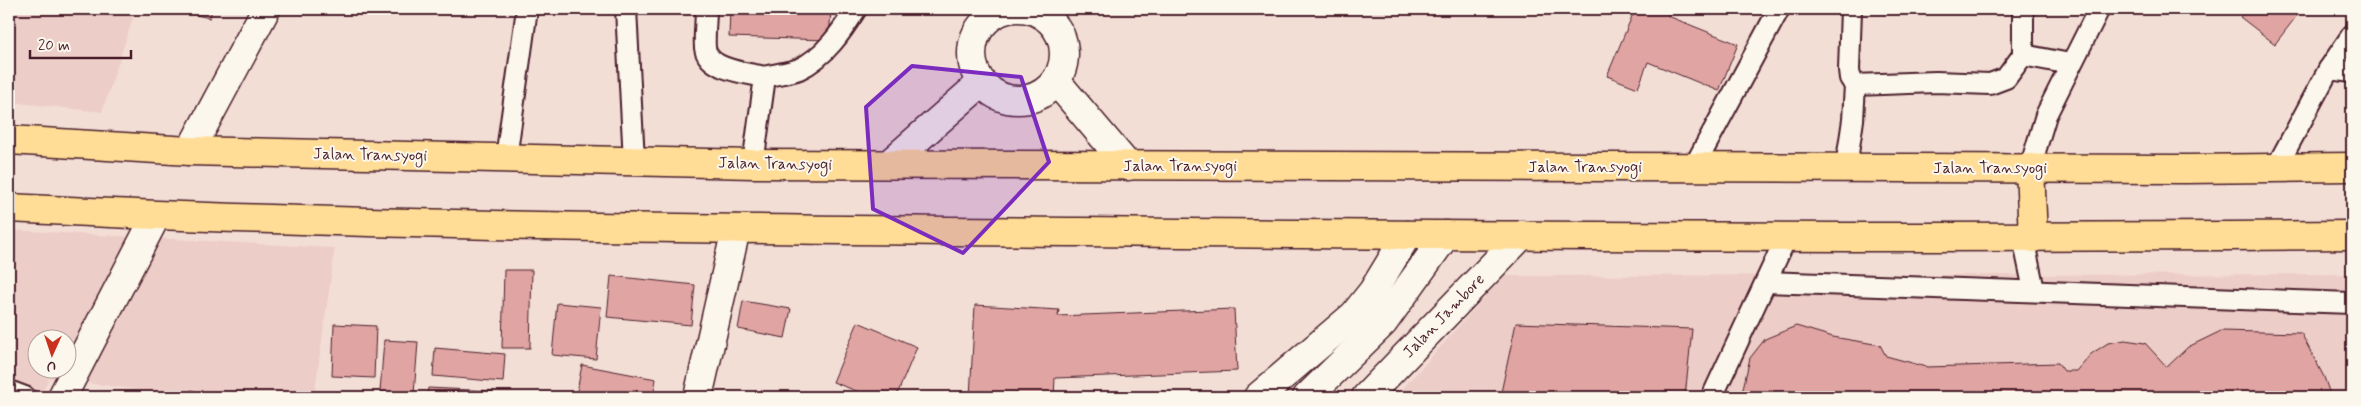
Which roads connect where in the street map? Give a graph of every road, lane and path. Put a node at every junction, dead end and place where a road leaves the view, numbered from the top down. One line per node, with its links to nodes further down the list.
1 (266, 9): 22 (street)
2 (527, 9): 23 (lane)
3 (626, 9): 24 (lane)
4 (706, 9): 17 (lane)
5 (856, 9): 17 (lane)
6 (1779, 9): 28 (lane)
7 (1851, 9): 20 (lane)
8 (2023, 9): 13 (lane)
9 (2098, 9): 14 (lane)
10 (990, 13): 11 (street); 19 (street)
11 (1044, 13): 18 (street)
12 (2352, 35): 15 (lane)
13 (2023, 54): 14 (lane); 20 (lane)
14 (2070, 64): 31 (lane)
15 (2329, 70): 16 (lane); 32 (lane)
16 (2352, 72)
17 (764, 77): 25 (lane)
18 (1056, 82): 19 (street); 27 (street)
19 (981, 83): 26 (street)
20 (1855, 85): 29 (lane)
21 (9, 140): 22 (highway, Jalan Transyogi)
22 (190, 151): 23 (highway, Jalan Transyogi)
23 (506, 158): 24 (highway, Jalan Transyogi)
24 (634, 161): 25 (highway, Jalan Transyogi)
25 (753, 164): 26 (highway, Jalan Transyogi)
26 (889, 164): 27 (highway, Jalan Transyogi)
27 (1128, 166): 28 (highway, Jalan Transyogi)
28 (1694, 167): 29 (highway, Jalan Transyogi)
29 (1846, 167): 31 (highway, Jalan Transyogi)
30 (2352, 167): 32 (highway, Jalan Transyogi)
31 (2030, 168): 32 (highway, Jalan Transyogi); 41 (highway)
32 (2276, 168)
33 (9, 208): 34 (highway)
34 (156, 216): 35 (highway); 47 (street)
35 (736, 229): 36 (highway); 48 (street)
36 (1408, 235): 37 (highway); 49 (street)
37 (1446, 235): 38 (highway); 50 (street)
38 (1522, 235): 40 (highway); 51 (street, Jalan Jambore)
39 (2352, 235): 41 (highway)
40 (1787, 236): 41 (highway); 42 (lane)
41 (2028, 238): 43 (lane)
42 (1767, 282): 43 (lane); 52 (lane)
43 (2034, 290): 44 (lane)
44 (2352, 302)
45 (9, 390): 46 (lane)
46 (25, 397)
47 (62, 397)
48 (698, 397)
49 (1258, 397)
50 (1307, 397)
51 (1366, 397)
52 (1712, 397)

